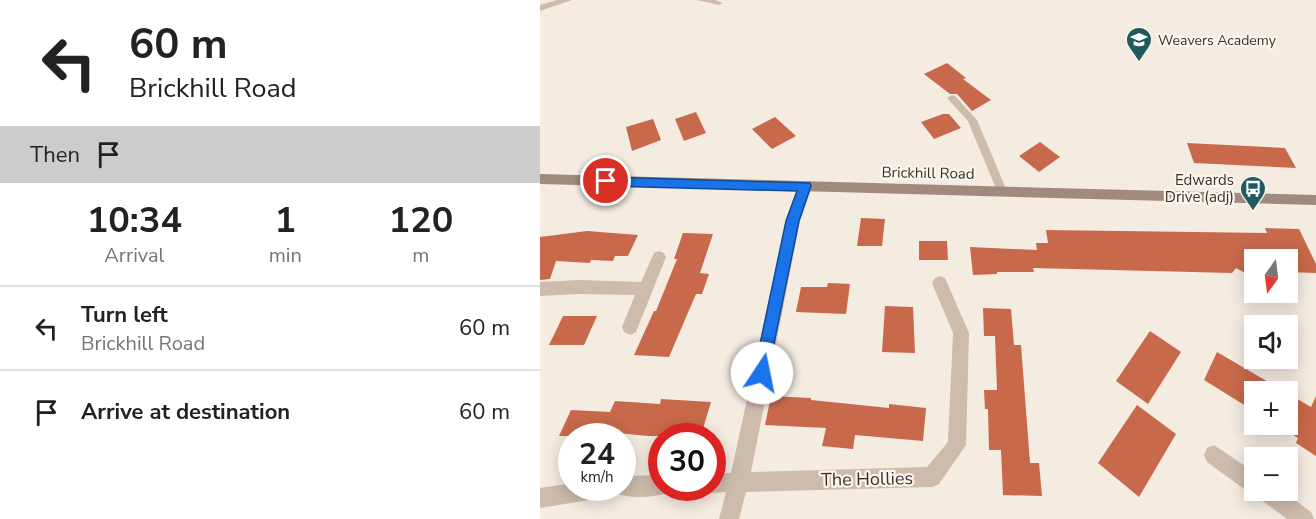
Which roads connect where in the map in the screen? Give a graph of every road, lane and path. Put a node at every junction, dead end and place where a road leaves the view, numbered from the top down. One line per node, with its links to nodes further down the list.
1 (567, 0): 4 (street)
2 (701, 0): 3 (lane)
3 (719, 3)
4 (540, 8)
5 (952, 98): 8 (lane)
6 (540, 179): 7 (street, Brickhill Road)
7 (805, 186): 8 (street, Brickhill Road); 18 (street)
8 (1002, 192): 9 (street, Brickhill Road)
9 (1316, 200)
10 (659, 257): 12 (street)
11 (940, 283): 18 (street, The Hollies)
12 (646, 289): 13 (street); 14 (street)
13 (540, 290)
14 (630, 327)
15 (1214, 455): 16 (street)
16 (1244, 477)
17 (726, 482): 18 (street)
18 (739, 482): 22 (street)
19 (558, 495): 20 (street)
20 (540, 498)
21 (1279, 501): 23 (street)
22 (729, 519)
23 (1304, 519)

